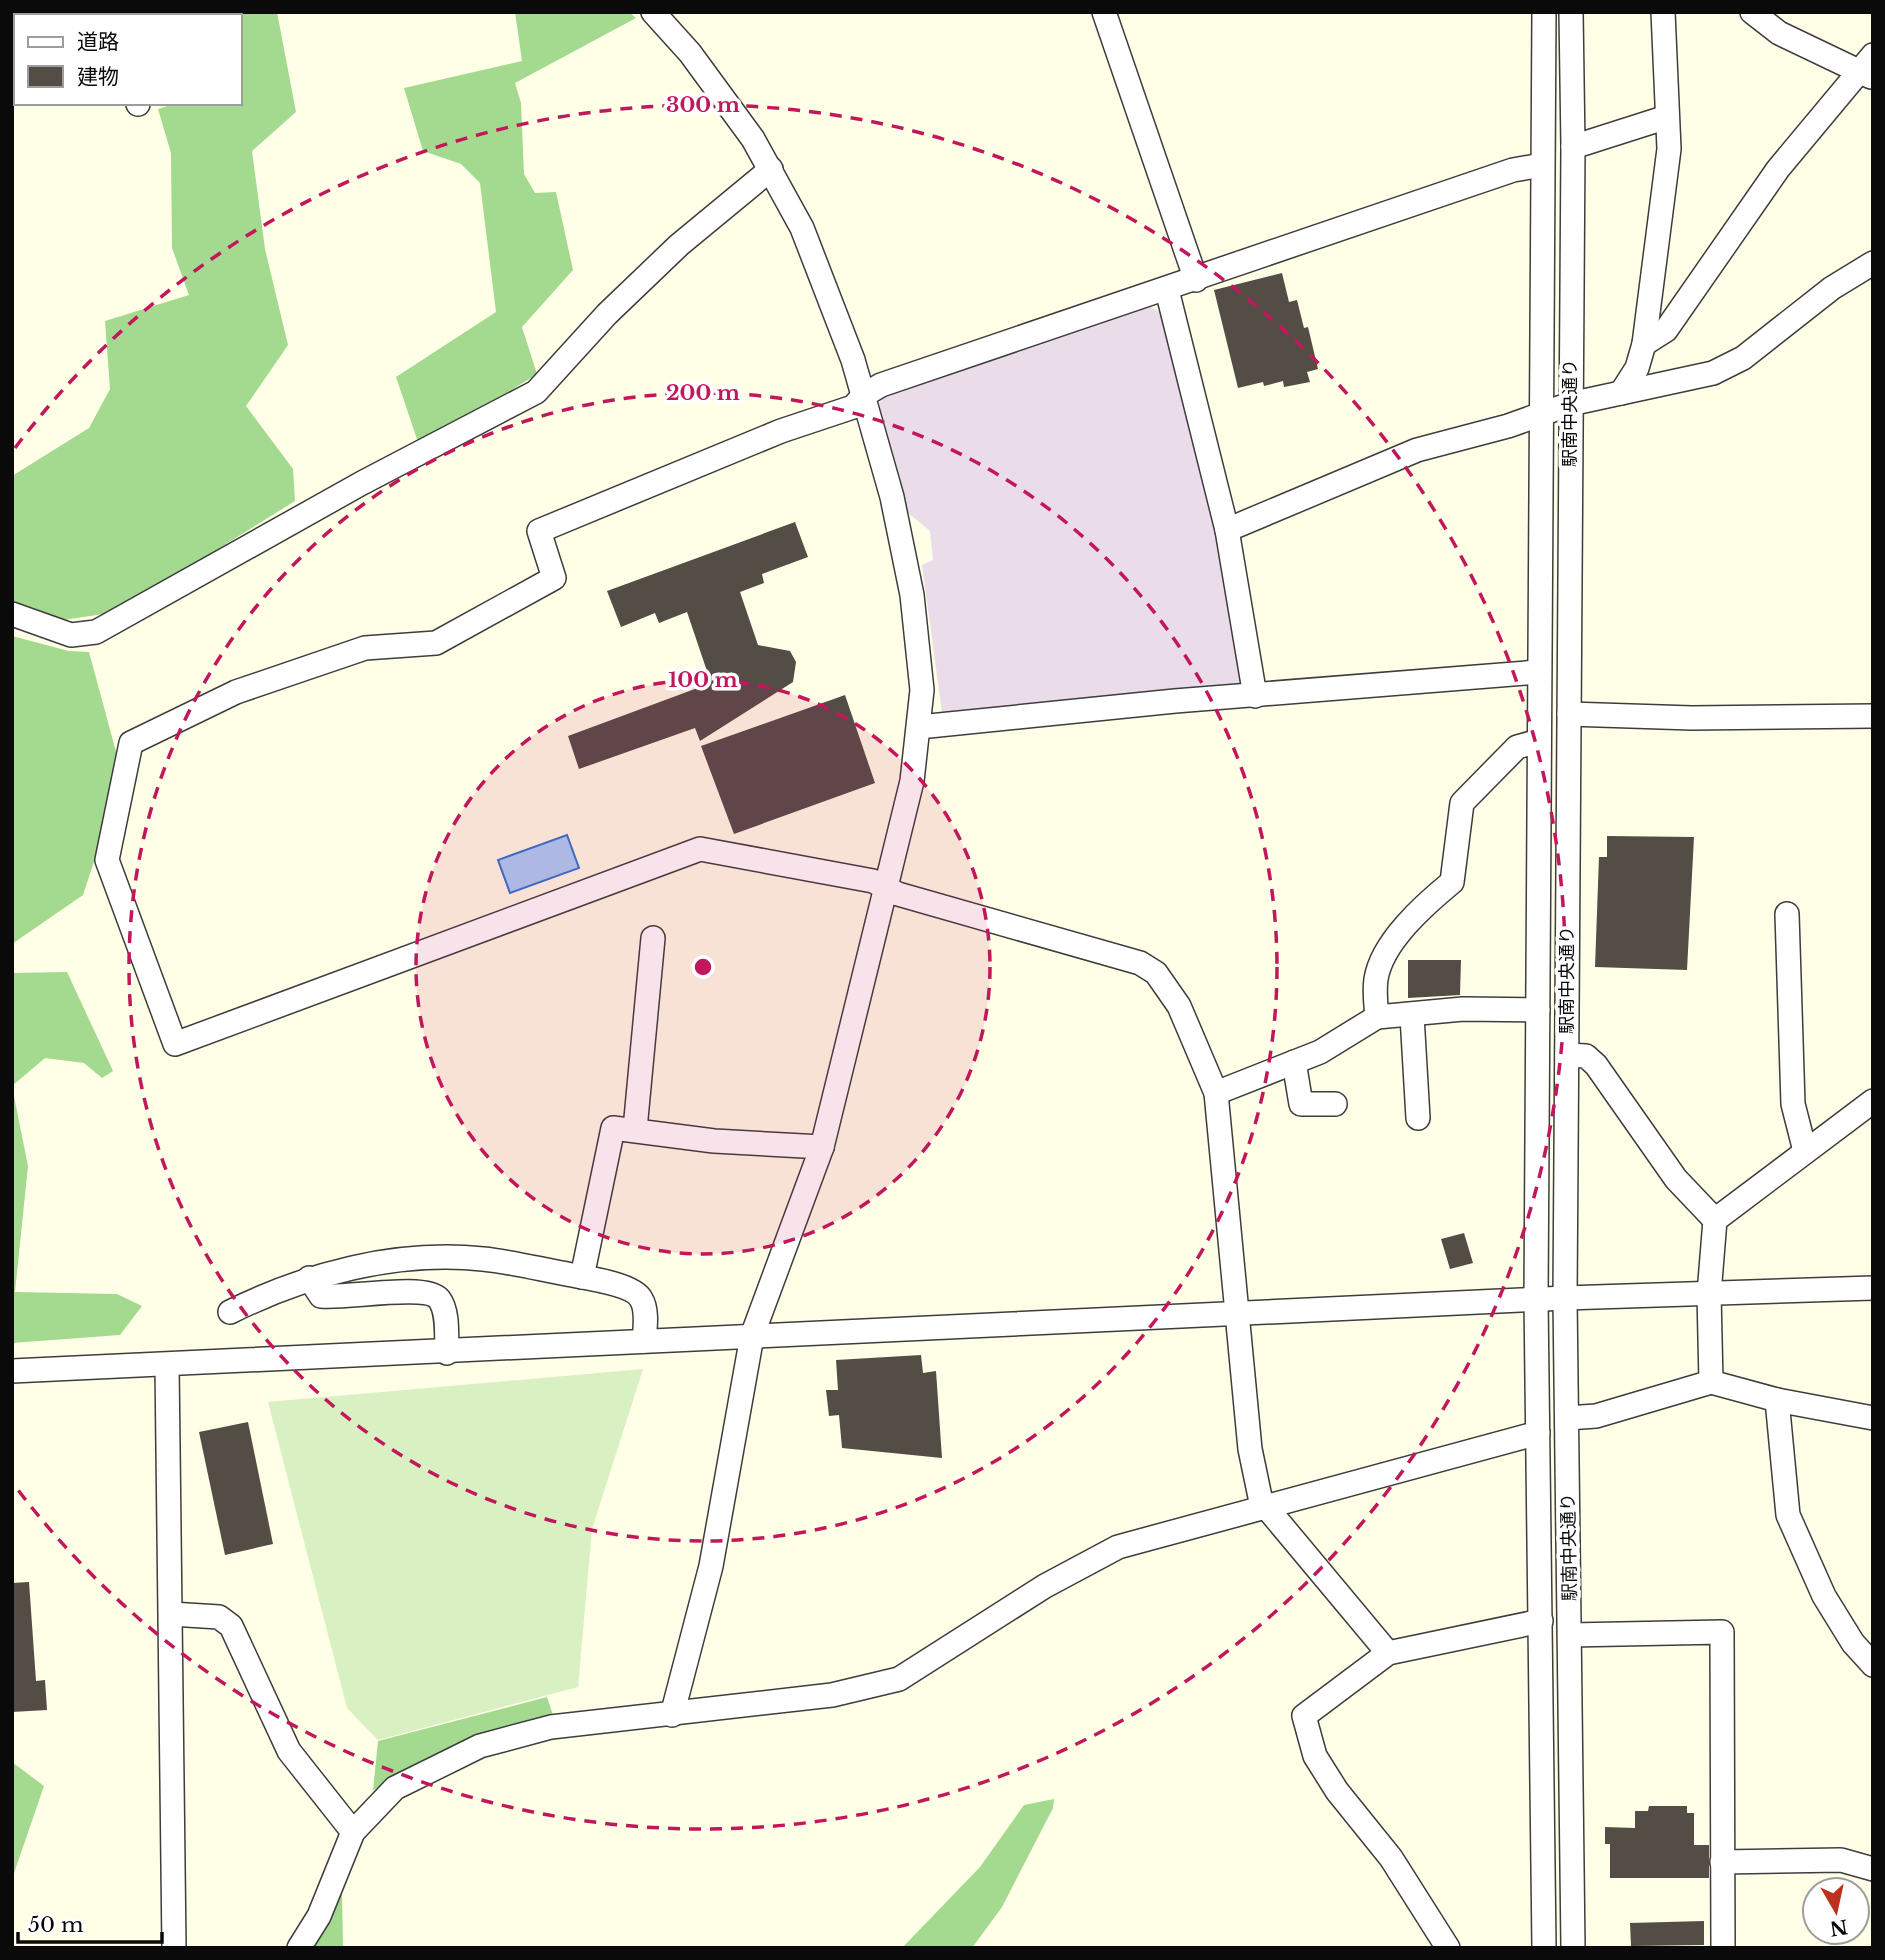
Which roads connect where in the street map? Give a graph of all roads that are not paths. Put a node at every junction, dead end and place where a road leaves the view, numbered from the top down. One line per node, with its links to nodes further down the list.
1 (653, 12): 11 (street)
2 (1104, 12): 13 (street)
3 (1544, 12): 10 (street, 駅南中央通り)
4 (1571, 12): 9 (street, 駅南中央通り)
5 (1663, 12): 8 (street)
6 (1752, 12): 7 (street)
7 (1868, 68): 15 (street)
8 (1667, 117): 9 (street); 15 (street)
9 (1573, 148): 18 (street, 駅南中央通り)
10 (1542, 165): 13 (street); 19 (street, 駅南中央通り)
11 (771, 169): 17 (street); 21 (street)
12 (1873, 263): 16 (street)
13 (1196, 280): 14 (street)
14 (1167, 290): 17 (street); 20 (street)
15 (1644, 344): 16 (street)
16 (1621, 393): 18 (street)
17 (864, 395): 26 (street); 28 (street)
18 (1570, 404): 19 (street); 24 (street, 駅南中央通り)
19 (1540, 416): 20 (street); 22 (street, 駅南中央通り)
20 (1227, 530): 23 (street)
21 (12, 614)
22 (1538, 672): 23 (street); 27 (street, 駅南中央通り)
23 (1255, 696): 26 (street)
24 (1569, 714): 25 (street); 34 (street, 駅南中央通り)
25 (1873, 716)
26 (919, 727): 28 (street)
27 (1539, 741): 31 (street, 駅南中央通り); 33 (street)
28 (886, 887): 36 (street); 41 (street)
29 (1787, 914): 42 (street)
30 (653, 937): 40 (street)
31 (1538, 1010): 32 (street); 49 (street, 駅南中央通り)
32 (1412, 1016): 33 (street); 39 (street)
33 (1377, 1017): 35 (street)
34 (1567, 1055): 43 (street); 48 (street, 駅南中央通り)
35 (1294, 1062): 36 (street); 38 (street)
36 (1216, 1093): 51 (street)
37 (1873, 1101): 42 (street)
38 (1335, 1104)
39 (1418, 1118)
40 (635, 1129): 41 (street); 44 (street)
41 (822, 1147): 52 (street)
42 (1805, 1152): 43 (street)
43 (1715, 1220): 47 (street)
44 (582, 1277): 45 (street); 53 (street)
45 (309, 1278): 50 (street); 54 (street)
46 (1873, 1288): 47 (street)
47 (1709, 1294): 48 (street); 57 (street)
48 (1565, 1298): 49 (street); 59 (street, 駅南中央通り)
49 (1536, 1300): 51 (street); 61 (street, 駅南中央通り)
50 (230, 1312)
51 (1239, 1315): 52 (street); 62 (street)
52 (752, 1336): 53 (street); 68 (street)
53 (644, 1341): 54 (street)
54 (447, 1353): 55 (street)
55 (167, 1365): 56 (street); 63 (street)
56 (12, 1371)
57 (1711, 1382): 58 (street); 59 (street)
58 (1777, 1400): 60 (street); 67 (street)
59 (1567, 1418): 65 (street, 駅南中央通り)
60 (1873, 1418)
61 (1538, 1433): 62 (street); 64 (street, 駅南中央通り)
62 (1267, 1508): 66 (street); 68 (street)
63 (171, 1614): 69 (street); 72 (street)
64 (1541, 1621): 66 (street); 75 (street, 駅南中央通り)
65 (1570, 1635): 70 (street); 76 (street, 駅南中央通り)
66 (1388, 1653): 74 (street)
67 (1873, 1665)
68 (672, 1715): 69 (street)
69 (353, 1832): 73 (street)
70 (1722, 1862): 71 (street); 77 (street)
71 (1873, 1869)
72 (174, 1948)
73 (299, 1948)
74 (1448, 1948)
75 (1544, 1948)
76 (1573, 1948)
77 (1723, 1948)

